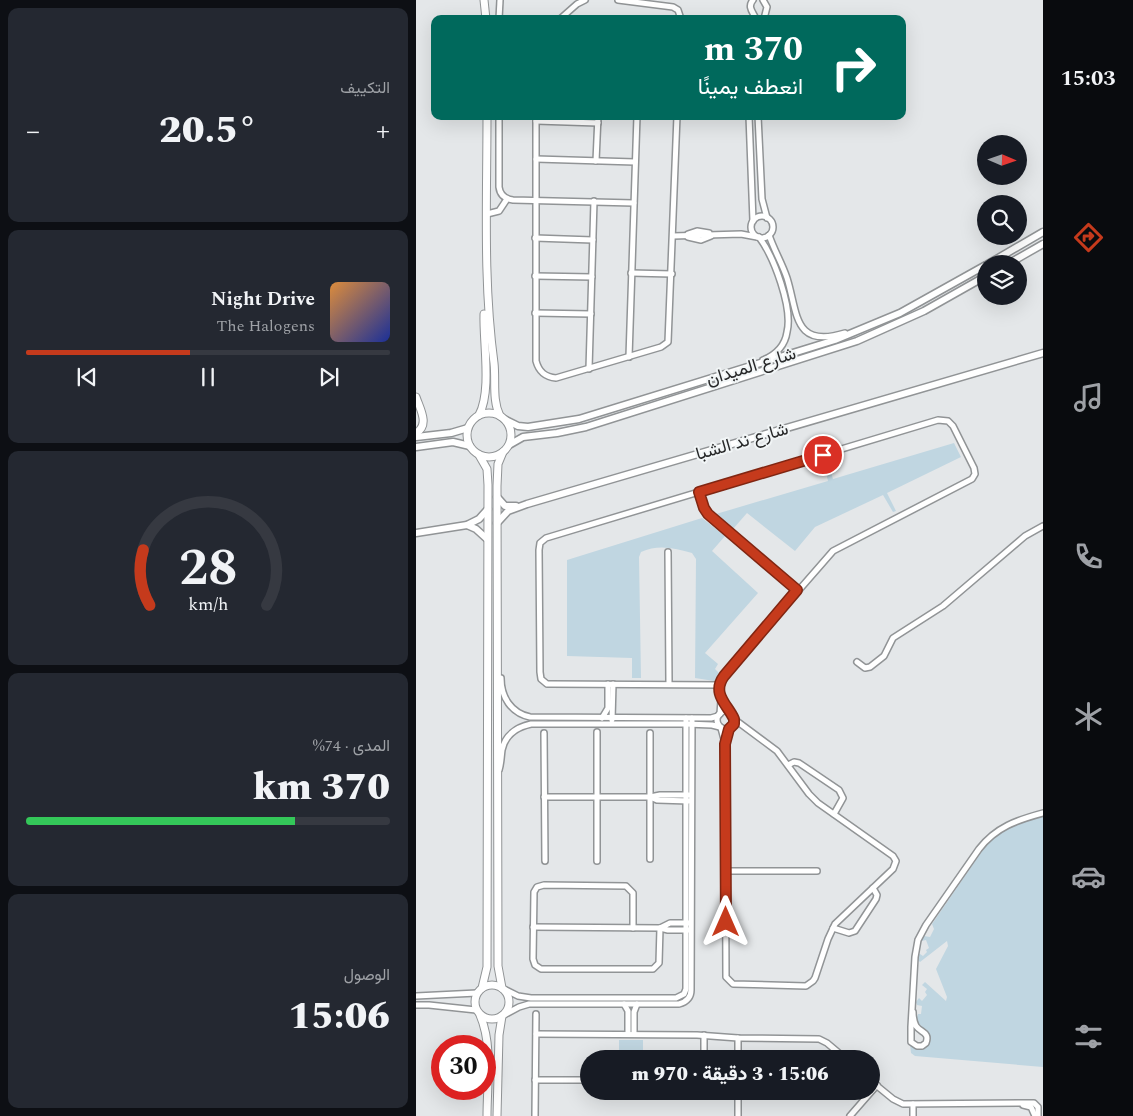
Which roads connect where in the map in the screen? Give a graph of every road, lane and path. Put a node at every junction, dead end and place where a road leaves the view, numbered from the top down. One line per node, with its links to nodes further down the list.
1 (484, 0): 8 (main road)
2 (488, 0): 9 (main road)
3 (500, 0): 10 (street)
4 (585, 0): 11 (street)
5 (618, 0): 12 (street)
6 (753, 0): 13 (street)
7 (763, 0): 14 (street)
8 (486, 15)
9 (487, 15)
10 (499, 15)
11 (565, 15)
12 (679, 15)
13 (754, 15)
14 (765, 15)
15 (487, 120): 30 (main road)
16 (499, 120): 26 (street)
17 (536, 120): 23 (street)
18 (598, 120): 24 (street)
19 (636, 120): 25 (street)
20 (677, 120): 36 (street)
21 (749, 120): 32 (street)
22 (758, 120): 31 (street)
23 (536, 159): 24 (street); 27 (street)
24 (596, 161): 25 (street)
25 (635, 162): 29 (street)
26 (507, 199): 27 (street); 30 (street)
27 (536, 199): 28 (street); 38 (street)
28 (594, 201): 29 (street); 39 (street)
29 (634, 203): 44 (street)
30 (487, 214): 49 (main road)
31 (767, 218): 32 (street); 35 (street)
32 (752, 223): 34 (street); 37 (street)
33 (1043, 232): 41 (street, شارع الميدان)
34 (740, 234): 36 (street); 37 (street)
35 (769, 235): 37 (street); 52 (street)
36 (673, 236): 45 (street)
37 (758, 237): 55 (street)
38 (535, 238): 39 (street); 46 (street)
39 (593, 240): 47 (street)
40 (1043, 244): 42 (street)
41 (1003, 255)
42 (1024, 255)
43 (977, 270): 52 (street, شارع الميدان)
44 (632, 273): 45 (street); 54 (street)
45 (672, 274): 54 (street)
46 (535, 276): 47 (street); 50 (street)
47 (592, 277): 51 (street)
48 (977, 281): 63 (street, شارع الميدان)
49 (487, 296): 58 (main road); 59 (main road)
50 (535, 313): 51 (street); 56 (street)
51 (591, 314): 56 (street)
52 (858, 331): 55 (street, شارع الميدان)
53 (1043, 353): 70 (street, شارع ند الشبا)
54 (629, 357): 56 (street)
55 (750, 367): 59 (street, شارع الميدان)
56 (589, 369)
57 (416, 397): 61 (main road)
58 (479, 415): 59 (main road); 60 (main road)
59 (502, 418): 63 (main road)
60 (468, 428): 62 (street); 64 (main road)
61 (416, 433)
62 (416, 437)
63 (509, 444): 66 (main road)
64 (470, 446): 65 (street); 67 (main road)
65 (416, 447)
66 (502, 452): 67 (main road); 69 (main road)
67 (479, 455): 71 (main road)
68 (699, 492): 78 (street); 78 (street); 82 (street)
69 (497, 497): 70 (street, شارع ند الشبا); 72 (main road)
70 (527, 504): 72 (street, شارع ند الشبا)
71 (488, 510): 73 (street); 76 (main road)
72 (497, 523): 80 (main road)
73 (467, 525): 75 (street); 76 (street)
74 (1043, 526): 79 (street)
75 (416, 533)
76 (487, 539): 120 (main road)
77 (668, 552): 81 (street)
78 (797, 590): 83 (street)
79 (857, 662)
80 (498, 666): 87 (street); 100 (main road)
81 (668, 683): 82 (street); 83 (street)
82 (611, 684): 87 (street); 88 (street)
83 (720, 685): 84 (street)
84 (721, 700): 85 (street); 86 (street)
85 (730, 713): 86 (street); 89 (street)
86 (719, 715): 90 (street); 92 (street)
87 (602, 718): 88 (street)
88 (613, 718): 90 (street); 91 (street)
89 (734, 719): 93 (street); 94 (street)
90 (689, 721): 91 (street); 92 (street); 104 (street)
91 (585, 723): 100 (street)
92 (721, 728): 93 (street); 98 (street)
93 (730, 728): 94 (street); 98 (street)
94 (746, 729): 99 (street)
95 (597, 732): 102 (street)
96 (544, 733): 101 (street)
97 (650, 733): 103 (street)
98 (725, 743): 110 (street)
99 (788, 765): 106 (street); 106 (street)
100 (498, 776): 119 (main road)
101 (544, 797): 102 (street); 108 (street)
102 (597, 797): 103 (street); 109 (street)
103 (650, 797): 104 (street); 107 (street)
104 (689, 798): 113 (street)
105 (1043, 813): 126 (street)
106 (834, 814): 112 (street)
107 (650, 860)
108 (545, 861)
109 (597, 861)
110 (726, 871): 111 (street); 117 (street)
111 (817, 871)
112 (873, 888): 117 (street); 117 (street)
113 (689, 924): 116 (street); 118 (street)
114 (533, 927): 115 (street); 115 (street); 116 (street)
115 (633, 928): 116 (street)
116 (660, 928): 118 (street)
117 (833, 928)
118 (689, 930): 119 (street); 123 (street)
119 (503, 988): 120 (main road); 128 (main road)
120 (480, 990): 121 (street); 125 (main road)
121 (416, 996)
122 (624, 1004): 123 (street); 128 (street); 130 (street)
123 (637, 1004): 131 (street)
124 (416, 1005): 125 (street)
125 (478, 1012): 128 (main road); 143 (main road)
126 (913, 1012): 126 (street)
127 (536, 1014): 129 (street)
128 (503, 1015): 144 (main road)
129 (536, 1034): 130 (street); 137 (street)
130 (628, 1034): 131 (street)
131 (634, 1034): 132 (street)
132 (704, 1035): 133 (street); 134 (street)
133 (738, 1038): 135 (street); 136 (street)
134 (704, 1050)
135 (738, 1050)
136 (835, 1050)
137 (535, 1080): 138 (street); 145 (street)
138 (580, 1080)
139 (880, 1088): 142 (street)
140 (738, 1100): 146 (street)
141 (864, 1100): 147 (street)
142 (913, 1104): 148 (street); 149 (street)
143 (487, 1116)
144 (497, 1116)
145 (535, 1116)
146 (738, 1116)
147 (850, 1116)
148 (913, 1116)
149 (1036, 1116)

